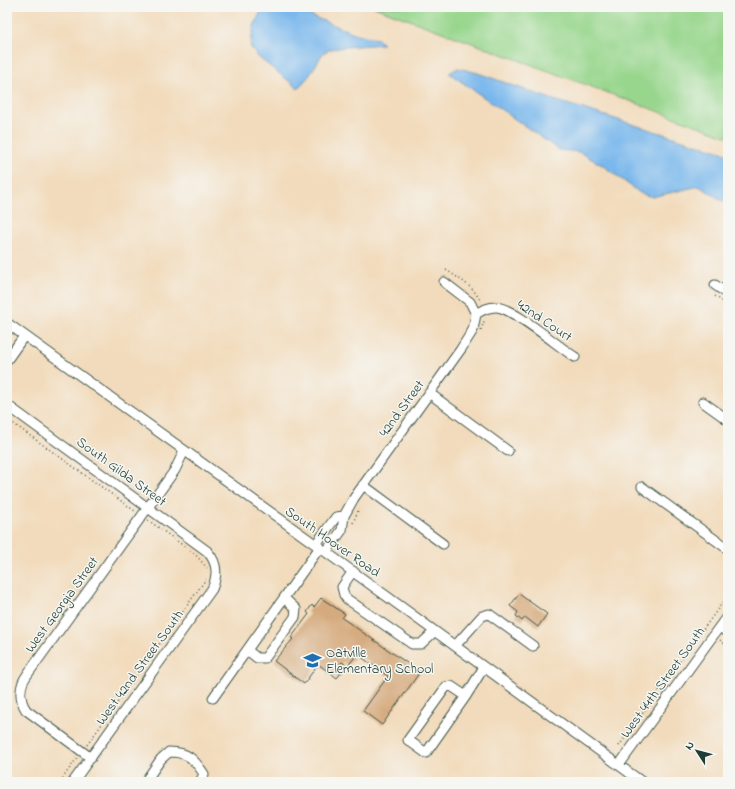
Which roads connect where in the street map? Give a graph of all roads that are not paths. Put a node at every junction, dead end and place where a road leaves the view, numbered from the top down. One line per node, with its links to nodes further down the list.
1 (444, 282): 4 (street)
2 (715, 285): 3 (street)
3 (728, 294)
4 (476, 314): 7 (street, 42nd Court); 9 (street, 42nd Street)
5 (7, 324): 6 (street, South Hoover Road)
6 (24, 336): 8 (street); 13 (street, South Hoover Road)
7 (575, 357)
8 (7, 360)
9 (429, 393): 14 (street); 15 (street, 42nd Street)
10 (703, 402): 12 (street)
11 (7, 405): 17 (street, South Gilda Street)
12 (728, 420)
13 (184, 451): 17 (street, West Georgia Street); 19 (street, South Hoover Road)
14 (508, 451)
15 (363, 485): 18 (street); 19 (street, 42nd Street)
16 (642, 487): 20 (street)
17 (148, 507): 21 (street, South Gilda Street); 34 (street, West Georgia Street)
18 (443, 544)
19 (320, 548): 22 (street, South Hoover Road); 23 (street, 42nd Street)
20 (728, 549)
21 (216, 563): 34 (street, West 42nd Street South)
22 (353, 571): 26 (street, South Hoover Road); 26 (street)
23 (284, 598): 30 (street, 42nd Street); 30 (street)
24 (728, 615): 25 (street, West 44th Street South)
25 (720, 627): 27 (street); 35 (street, West 44th Street South)
26 (435, 631): 28 (street, South Hoover Road)
27 (728, 633)
28 (455, 646): 29 (street); 31 (street, South Hoover Road)
29 (533, 646)
30 (247, 650): 33 (street, 42nd Street)
31 (484, 667): 32 (street); 35 (street, South Hoover Road)
32 (466, 696): 32 (street)
33 (213, 698)
34 (91, 758): 36 (street, West 42nd Street South)
35 (619, 765): 39 (street, South Hoover Road)
36 (73, 782)
37 (145, 782): 38 (street)
38 (200, 782)
39 (642, 782)

